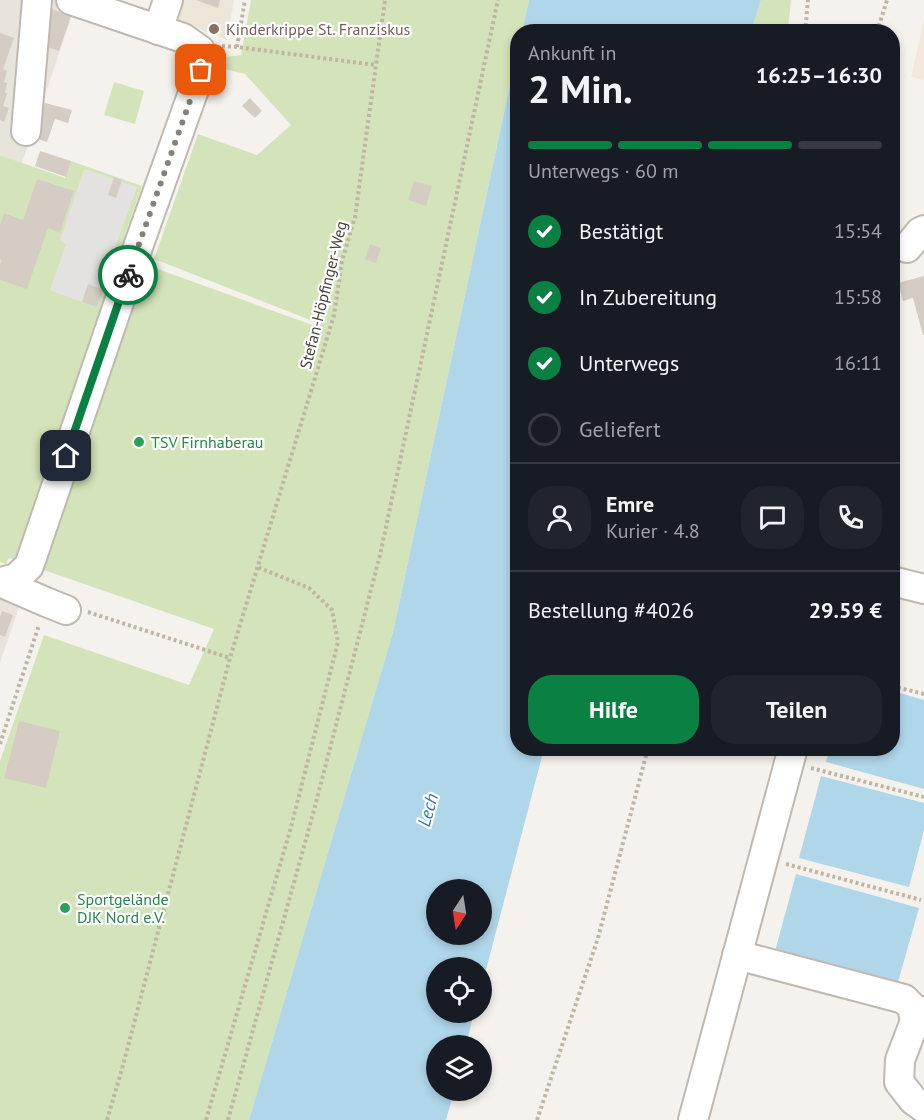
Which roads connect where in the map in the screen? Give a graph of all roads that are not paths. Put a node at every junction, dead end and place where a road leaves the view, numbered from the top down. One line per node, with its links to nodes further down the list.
1 (37, 0): 5 (street)
2 (168, 0): 4 (street)
3 (89, 3): 4 (street)
4 (158, 30): 6 (street)
5 (26, 131)
6 (1, 582): 9 (street)
7 (900, 583): 8 (street)
8 (924, 588)
9 (56, 606)
10 (791, 756): 11 (street)
11 (737, 955): 12 (street); 14 (street)
12 (919, 1016): 13 (street)
13 (924, 1108)
14 (693, 1120)

